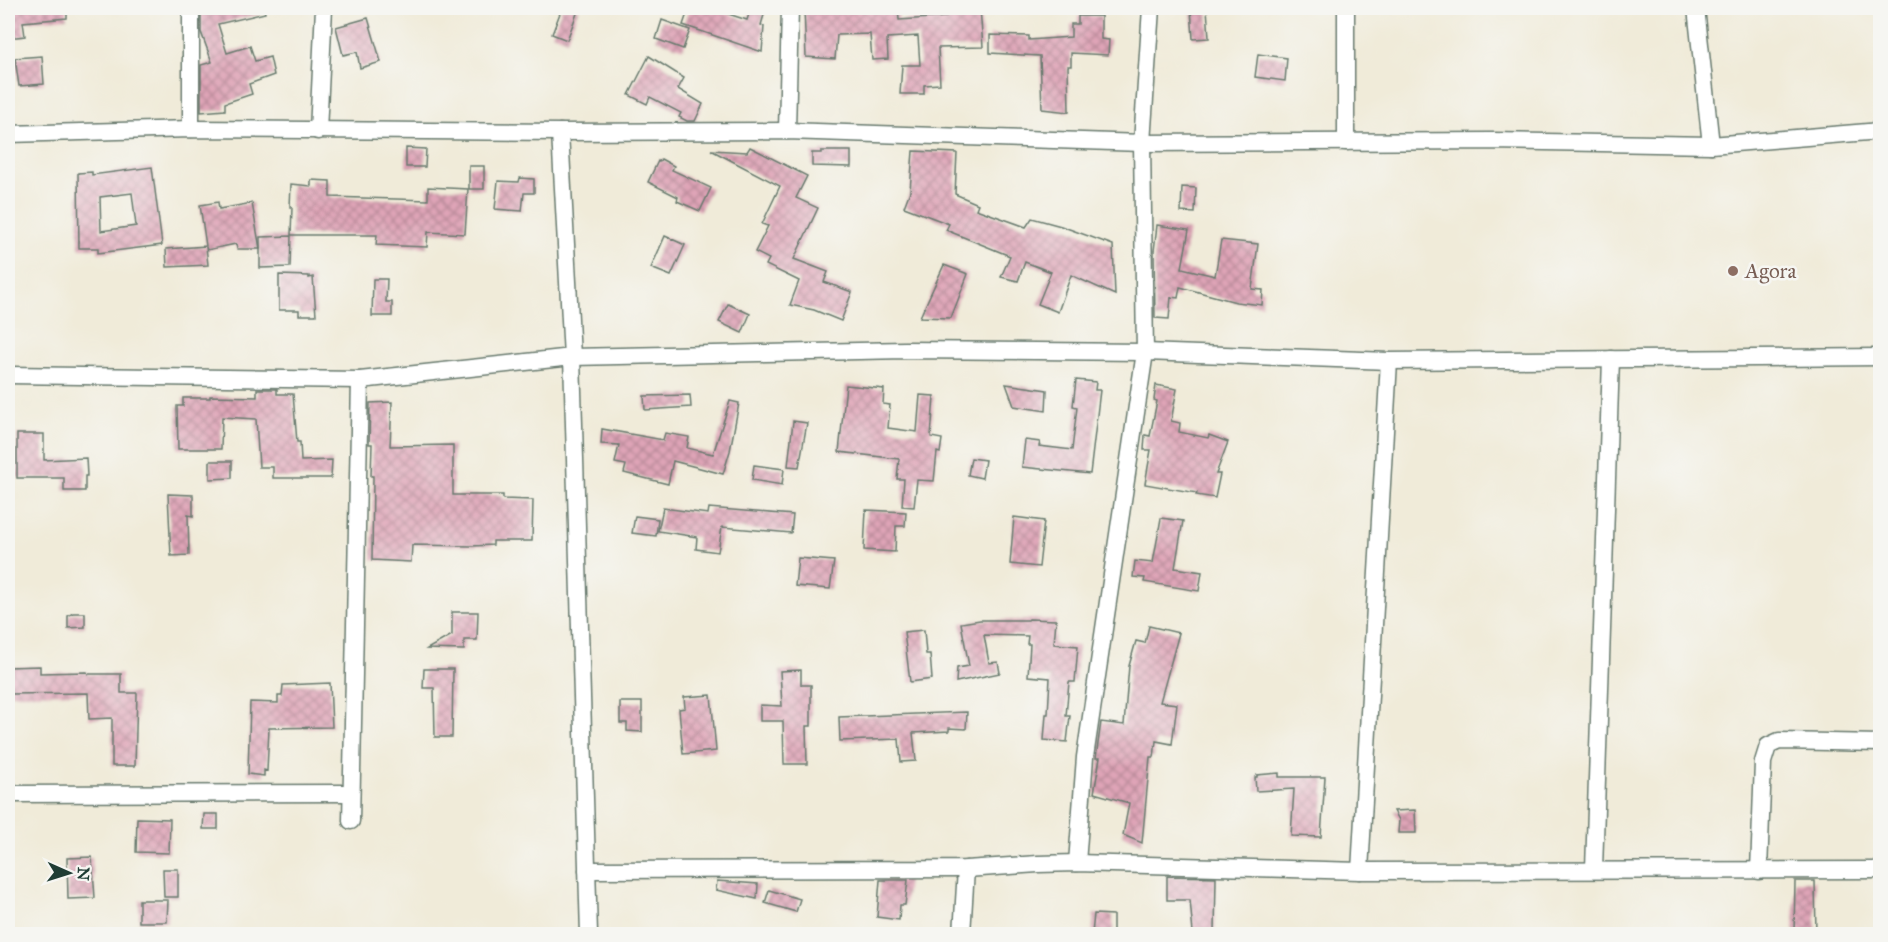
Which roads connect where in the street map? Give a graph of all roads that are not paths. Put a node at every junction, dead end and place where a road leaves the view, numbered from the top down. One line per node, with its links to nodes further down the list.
1 (190, 8): 7 (street)
2 (324, 8): 9 (street)
3 (790, 8): 10 (street)
4 (1151, 8): 14 (street)
5 (1346, 8): 13 (street)
6 (1696, 8): 15 (street)
7 (191, 129): 9 (street); 12 (street)
8 (1881, 130): 15 (street)
9 (318, 131): 11 (street)
10 (787, 131): 11 (street); 14 (street)
11 (560, 132): 17 (street)
12 (8, 134)
13 (1346, 142): 14 (street); 15 (street)
14 (1143, 144): 16 (street)
15 (1711, 145)
16 (1145, 352): 17 (street); 20 (street); 27 (street)
17 (572, 357): 22 (street); 30 (street)
18 (1881, 357): 19 (street)
19 (1611, 359): 20 (street); 29 (street)
20 (1389, 361): 32 (street)
21 (8, 375): 22 (street)
22 (360, 380): 24 (street)
23 (1881, 743): 33 (street)
24 (351, 793): 25 (street); 26 (street)
25 (8, 794)
26 (351, 821)
27 (1077, 863): 28 (street); 32 (street)
28 (966, 869): 30 (street); 35 (street)
29 (1594, 869): 32 (street); 33 (street)
30 (587, 870): 34 (street)
31 (1881, 870): 33 (street)
32 (1360, 871)
33 (1759, 871)
34 (589, 934)
35 (962, 934)

